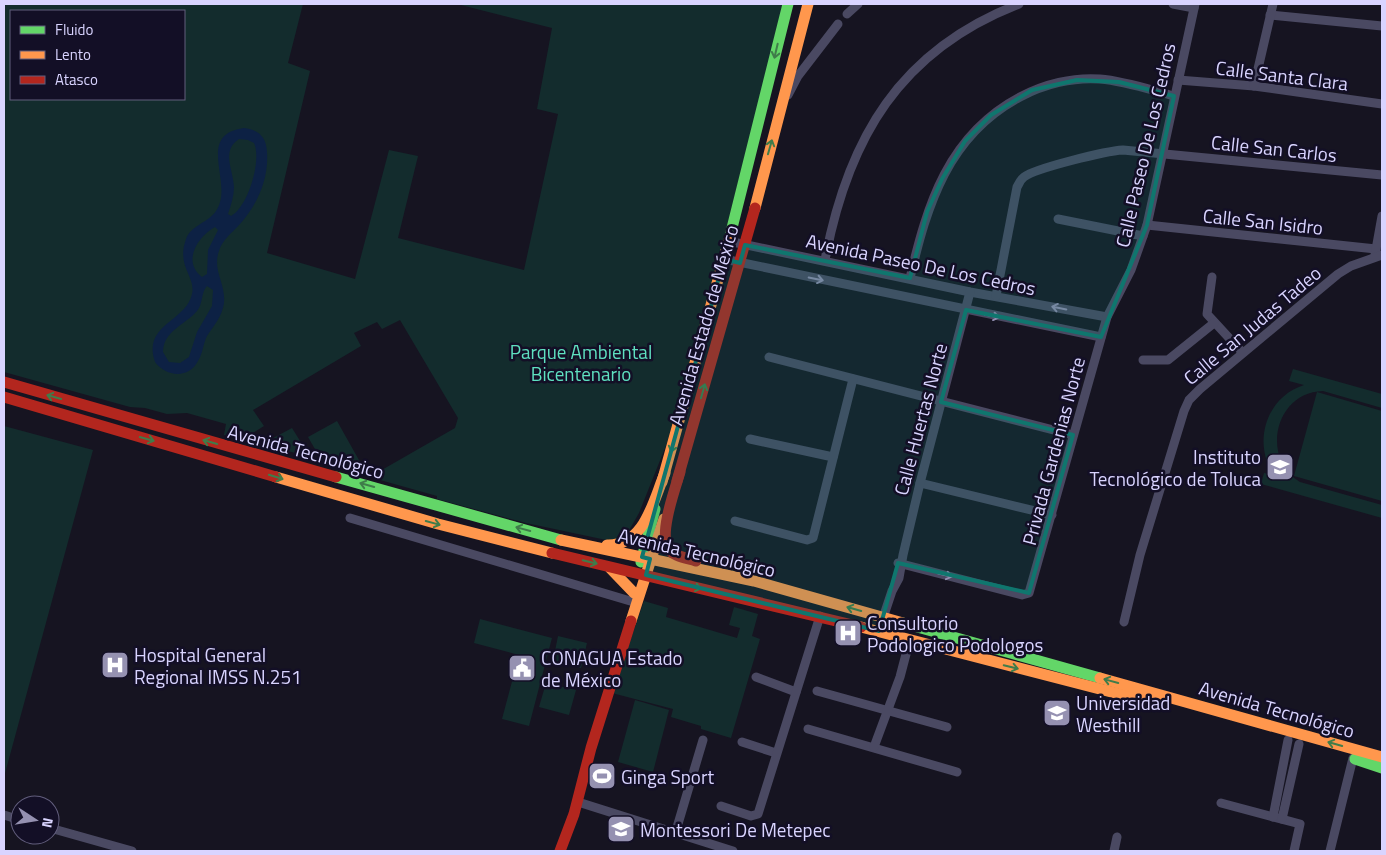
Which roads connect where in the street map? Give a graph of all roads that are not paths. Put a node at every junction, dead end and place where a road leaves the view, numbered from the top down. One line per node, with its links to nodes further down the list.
1 (788, 4): 18 (main road, Avenida Estado de México, one-way to 18)
2 (808, 4): 16 (main road, Avenida Estado de México)
3 (858, 4): 8 (street)
4 (1019, 4): 32 (street)
5 (1173, 4): 7 (street)
6 (1273, 4): 9 (street)
7 (1194, 6): 12 (street, Calle Paseo De Los Cedros)
8 (847, 14)
9 (1270, 15): 11 (street); 13 (street)
10 (838, 24): 16 (street)
11 (1382, 26)
12 (1178, 80): 13 (street, Calle Santa Clara); 14 (street, Calle Paseo De Los Cedros)
13 (1254, 86): 15 (street, Calle Santa Clara)
14 (1174, 96): 17 (street, Calle Paseo De Los Cedros); 35 (street)
15 (1382, 104)
16 (781, 108): 19 (main road, Avenida Estado de México, one-way to 16)
17 (1163, 153): 20 (street, Calle San Carlos); 25 (street, Calle Paseo De Los Cedros); 37 (street, Calle San Carlos)
18 (748, 166): 19 (main road); 21 (main road, Avenida Estado de México)
19 (763, 173): 22 (main road, Avenida Estado de México)
20 (1382, 175)
21 (743, 184): 22 (main road); 28 (main road, Avenida Estado de México)
22 (758, 192): 29 (main road, Avenida Estado de México)
23 (1382, 216): 26 (street)
24 (1058, 219): 27 (street)
25 (1147, 225): 27 (street, Calle Paseo De Los Cedros); 30 (street, Calle San Isidro)
26 (1381, 229): 30 (street)
27 (1143, 236): 39 (street, Calle Paseo De Los Cedros)
28 (728, 241): 29 (street, Avenida Paseo De Los Cedros); 31 (main road, Avenida Estado de México)
29 (745, 245): 32 (street, Avenida Paseo De Los Cedros); 33 (main road, Avenida Estado de México)
30 (1377, 254): 42 (street, Calle San Judas Tadeo)
31 (724, 259): 33 (street, Avenida Paseo De Los Cedros); 53 (main road, Avenida Estado de México, one-way to 53)
32 (825, 260): 35 (street, Avenida Paseo De Los Cedros)
33 (740, 263): 38 (street, Avenida Paseo De Los Cedros, one-way to 38); 52 (main road, Avenida Estado de México, one-way to 33)
34 (1212, 277): 40 (street)
35 (910, 278): 36 (street, Avenida Paseo De Los Cedros)
36 (970, 292): 37 (street, Avenida Paseo De Los Cedros); 38 (street, Calle Huertas Norte)
37 (996, 296): 39 (street, Avenida Paseo De Los Cedros, one-way to 37)
38 (966, 310): 41 (street, Avenida Paseo De Los Cedros, one-way to 41); 48 (street, Calle Huertas Norte)
39 (1107, 318): 41 (street, Privada Gardenias Norte)
40 (1214, 323): 42 (street); 44 (street)
41 (1101, 337): 49 (street, Privada Gardenias Norte)
42 (1242, 352): 67 (street, Calle San Judas Tadeo)
43 (769, 357): 45 (street)
44 (1143, 360)
45 (853, 379): 48 (street); 51 (street)
46 (4, 382): 58 (main road, Avenida Tecnológico, one-way to 46)
47 (4, 397): 61 (main road, Avenida Tecnológico, one-way to 61)
48 (941, 402): 49 (street); 54 (street, Calle Huertas Norte)
49 (1073, 435): 55 (street, Privada Gardenias Norte)
50 (750, 439): 51 (street)
51 (833, 457): 57 (street)
52 (680, 472): 59 (main road, Avenida Estado de México); 63 (main road)
53 (665, 473): 58 (main road); 59 (main road, Avenida Estado de México)
54 (920, 483): 55 (street); 60 (street, Calle Huertas Norte)
55 (1052, 515): 60 (street, Privada Gardenias Norte, one-way to 55)
56 (350, 518): 64 (street)
57 (735, 521)
58 (570, 542): 59 (main road, Avenida Tecnológico)
59 (646, 558): 62 (main road, Avenida Estado de México); 63 (main road, Avenida Tecnológico)
60 (901, 561): 66 (street, Calle Huertas Norte)
61 (610, 568): 62 (main road, Avenida Tecnológico); 64 (main road)
62 (642, 574): 64 (main road, Avenida Estado de México); 65 (main road, Avenida Tecnológico, one-way to 65)
63 (754, 581): 66 (main road, Avenida Tecnológico, one-way to 63)
64 (634, 599): 85 (main road, Avenida Estado de México)
65 (820, 616): 68 (main road, Avenida Tecnológico); 72 (street)
66 (883, 617): 68 (street, Calle Huertas Norte); 81 (main road, Avenida Tecnológico, one-way to 66)
67 (1124, 622)
68 (879, 632): 69 (main road, Avenida Tecnológico)
69 (910, 639): 73 (street); 79 (main road, Avenida Tecnológico, one-way to 79)
70 (756, 678): 72 (street)
71 (817, 691): 73 (street)
72 (796, 692): 80 (street)
73 (886, 710): 74 (street); 78 (street)
74 (947, 727)
75 (808, 729): 78 (street)
76 (703, 740): 91 (street)
77 (742, 742): 80 (street)
78 (874, 747): 84 (street)
79 (1292, 747): 82 (main road, Avenida Tecnológico); 89 (street)
80 (776, 753): 87 (street)
81 (1382, 756)
82 (1353, 758): 83 (main road, Avenida Tecnológico); 99 (street)
83 (1382, 768)
84 (956, 772)
85 (578, 802): 88 (main road, Avenida Estado de México); 91 (street)
86 (1221, 803): 89 (street)
87 (721, 806)
88 (574, 814): 94 (main road, Avenida Estado de México); 95 (main road, Avenida Estado de México)
89 (1278, 818): 98 (street)
90 (60, 831): 93 (street)
91 (675, 834): 96 (street)
92 (1117, 838): 97 (street)
93 (132, 851)
94 (560, 851)
95 (567, 851)
96 (733, 851)
97 (1114, 851)
98 (1294, 851)
99 (1330, 851)

